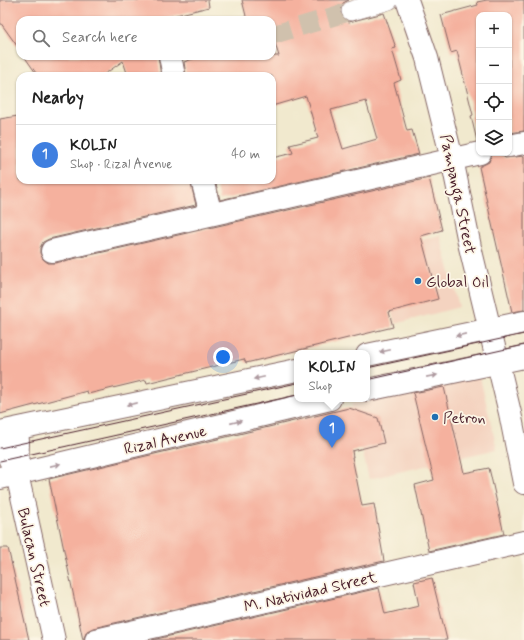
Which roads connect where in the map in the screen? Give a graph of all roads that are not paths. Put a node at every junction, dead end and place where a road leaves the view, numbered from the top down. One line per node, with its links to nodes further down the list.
1 (389, 0): 3 (street)
2 (407, 0): 9 (street, Pampanga Street)
3 (351, 11)
4 (171, 60): 5 (street)
5 (173, 72)
6 (524, 143): 7 (street)
7 (512, 145)
8 (476, 154): 9 (street)
9 (452, 159): 11 (street); 14 (street, Pampanga Street)
10 (203, 184): 11 (street)
11 (211, 214): 12 (street)
12 (52, 251)
13 (524, 322): 14 (street)
14 (490, 329): 15 (street, one-way to 15); 17 (street, Pampanga Street)
15 (370, 354)
16 (524, 357): 17 (street)
17 (498, 363): 19 (street, one-way to 17); 23 (street, Pampanga Street)
18 (294, 371): 21 (street, one-way to 21)
19 (370, 389)
20 (317, 402): 22 (street, Rizal Avenue, one-way to 20)
21 (6, 434): 22 (street, Bulacan Street)
22 (8, 476): 25 (street, Bulacan Street)
23 (524, 483)
24 (524, 542): 26 (street, M. Natividad Street)
25 (54, 640)
26 (96, 640)

